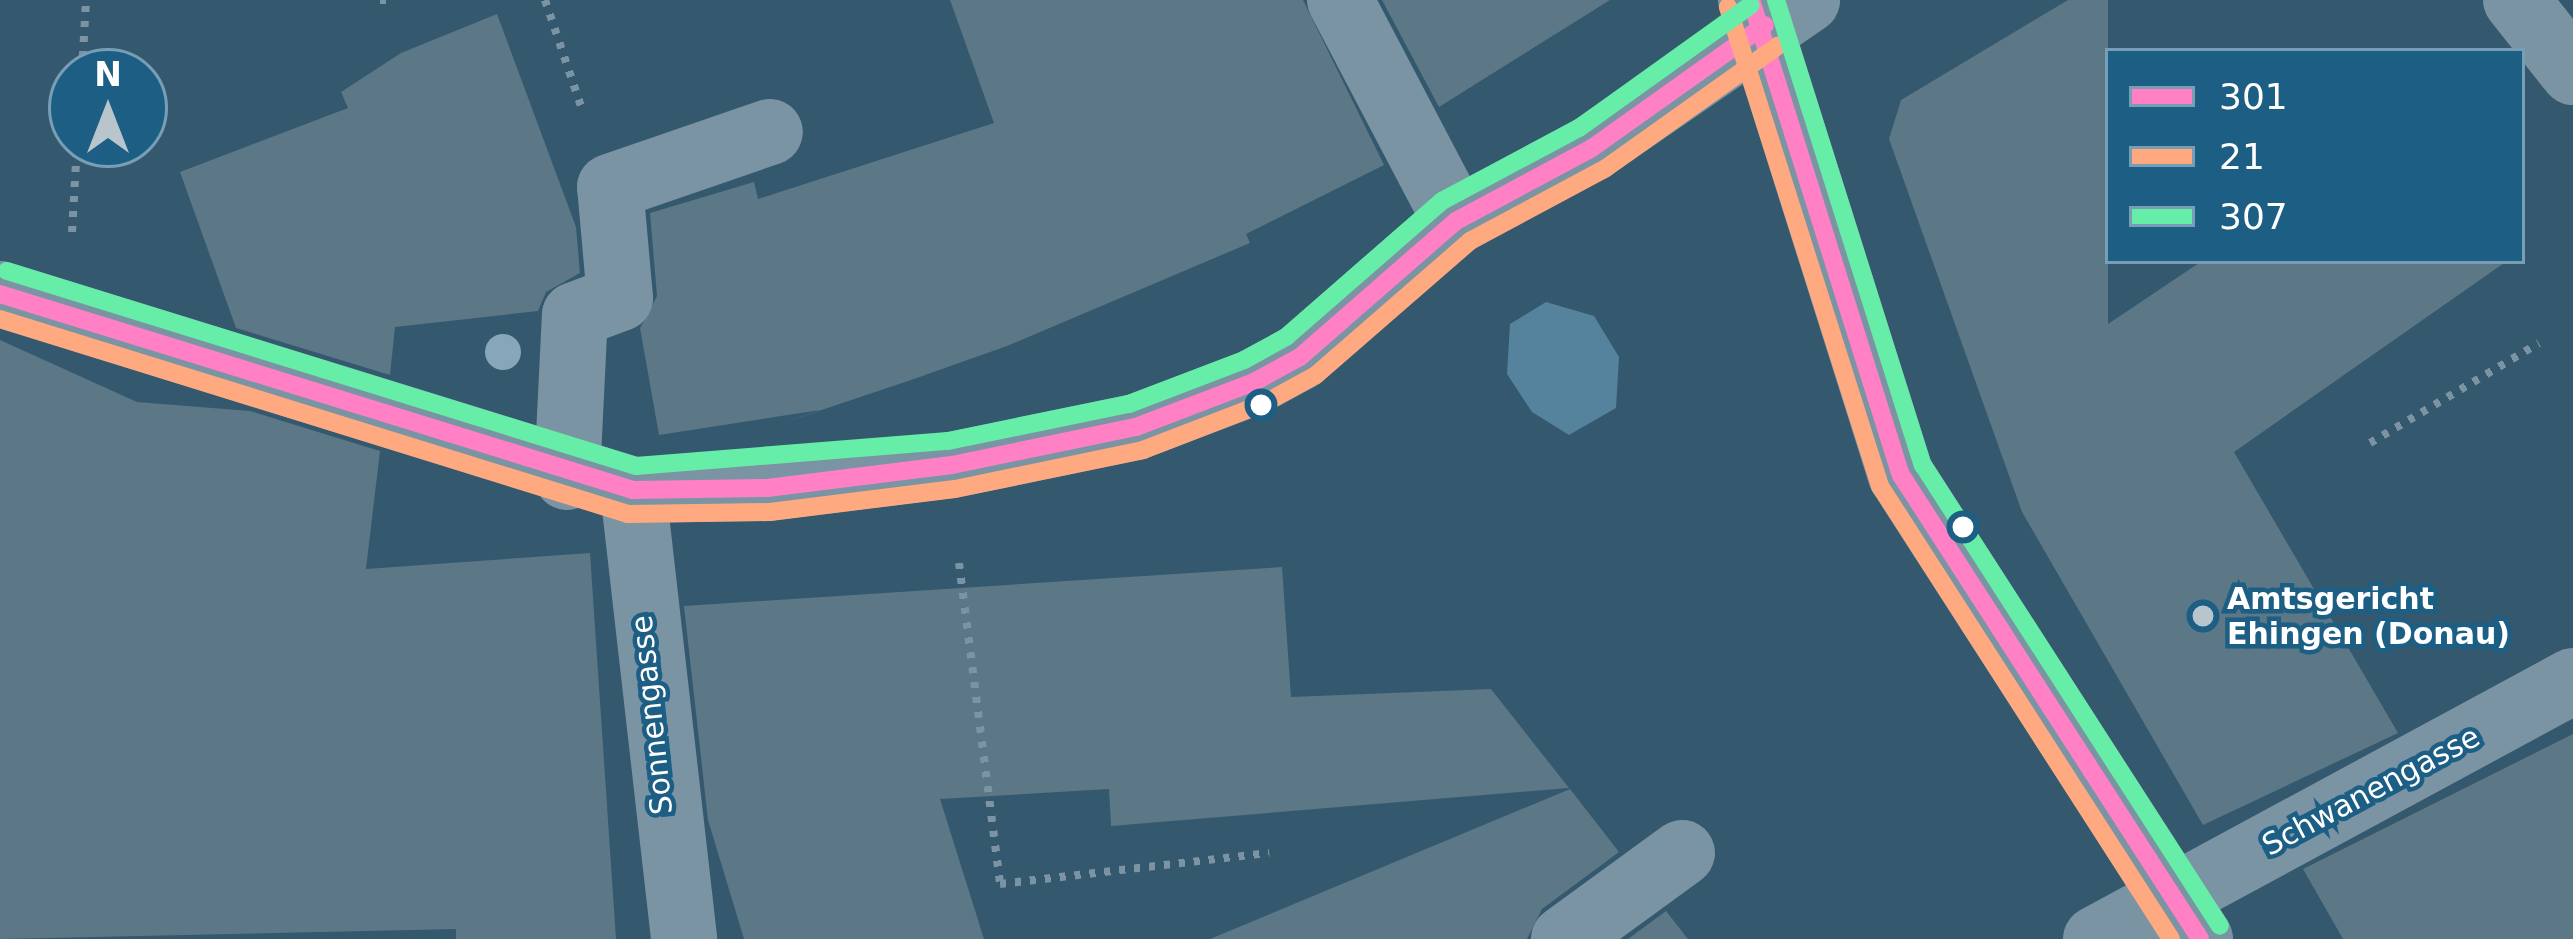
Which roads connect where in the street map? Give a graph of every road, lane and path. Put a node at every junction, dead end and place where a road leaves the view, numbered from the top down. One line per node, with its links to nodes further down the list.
1 (86, 0): 6 (path)
2 (545, 0): 8 (path)
3 (1340, 0): 12 (street)
4 (2516, 0): 7 (street)
5 (1774, 8): 12 (street); 22 (street)
6 (83, 48)
7 (2573, 71)
8 (569, 75)
9 (770, 132): 16 (street)
10 (76, 168): 11 (path)
11 (74, 202)
12 (1456, 221): 17 (street)
13 (0, 294): 16 (street)
14 (2539, 343): 15 (path)
15 (2370, 443)
16 (567, 477): 17 (street)
17 (633, 490): 23 (street, Sonnengasse)
18 (959, 563): 20 (path)
19 (2573, 681): 22 (street, Schwanengasse)
20 (1268, 853)
21 (1682, 853): 24 (street)
22 (2184, 919): 25 (street, Schwanengasse)
23 (684, 939)
24 (1564, 939)
25 (2096, 939)

